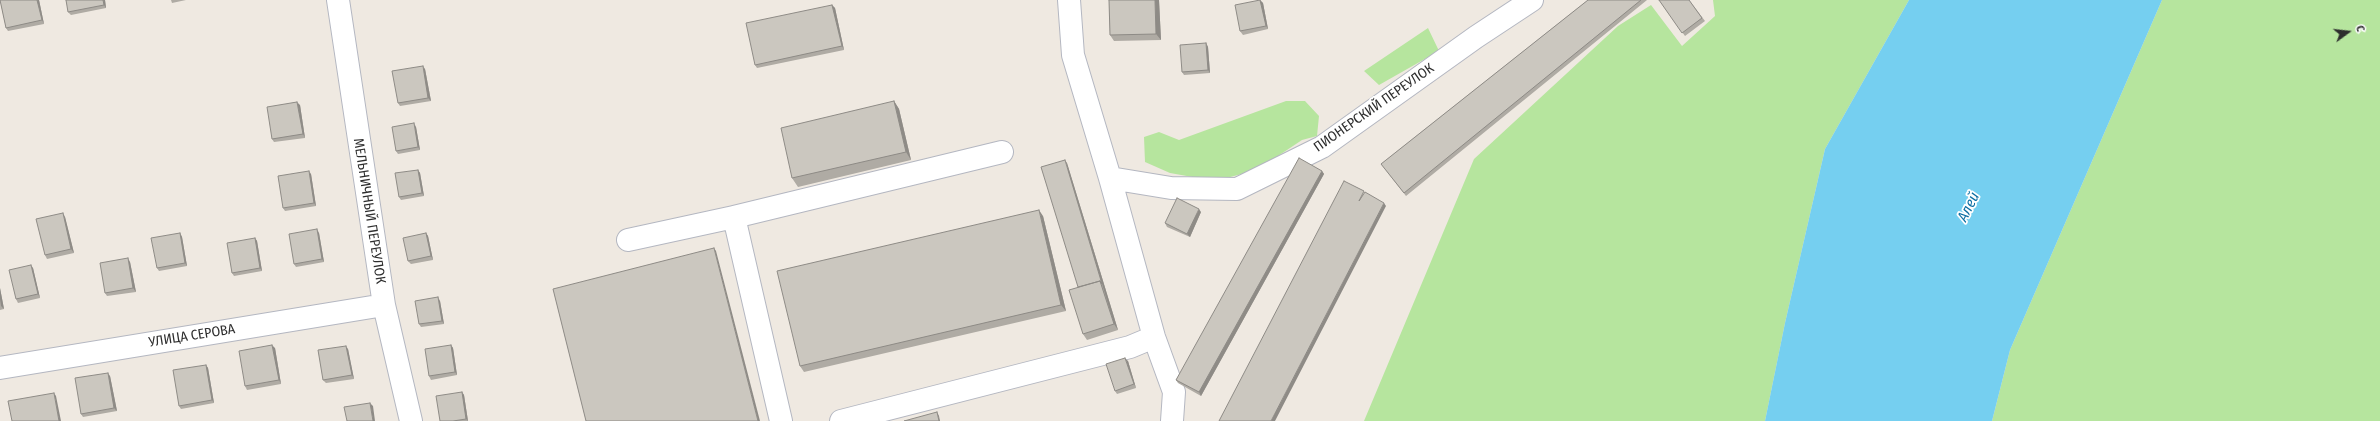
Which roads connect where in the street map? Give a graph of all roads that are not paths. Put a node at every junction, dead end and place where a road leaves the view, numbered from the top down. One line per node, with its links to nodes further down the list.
1 (338, 0): 8 (street, МЕЛЬНИЧНЫЙ ПЕРЕУЛОК)
2 (1070, 0): 5 (street)
3 (1532, 0): 5 (street, ПИОНЕРСКИЙ ПЕРЕУЛОК)
4 (1002, 152): 6 (street)
5 (1110, 178): 9 (street)
6 (734, 217): 7 (street); 12 (street)
7 (628, 240)
8 (384, 305): 10 (street, УЛИЦА СЕРОВА); 11 (street, МЕЛЬНИЧНЫЙ ПЕРЕУЛОК)
9 (1154, 337): 13 (street); 14 (street)
10 (0, 368)
11 (411, 421)
12 (781, 421)
13 (841, 421)
14 (1172, 421)

